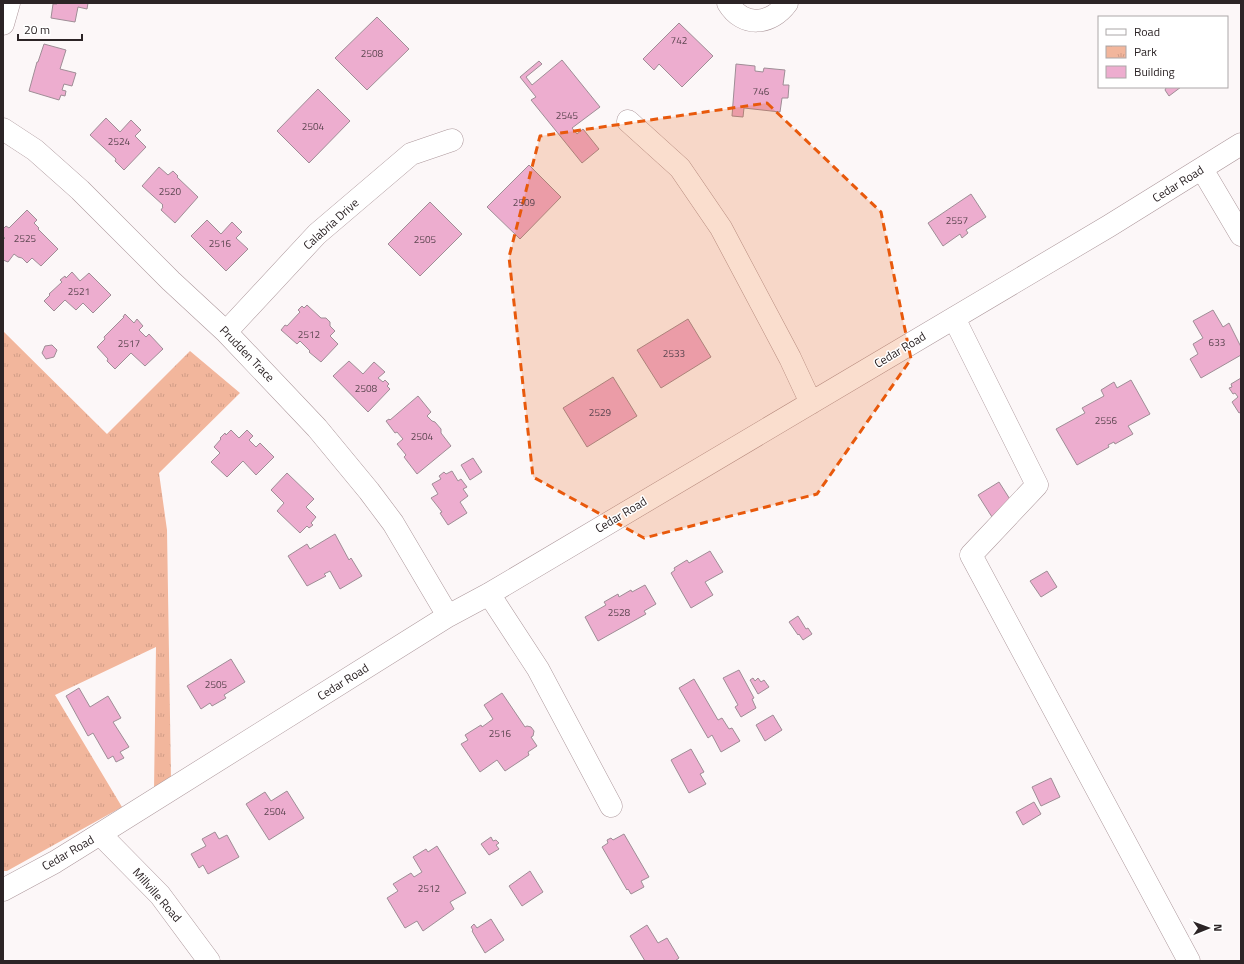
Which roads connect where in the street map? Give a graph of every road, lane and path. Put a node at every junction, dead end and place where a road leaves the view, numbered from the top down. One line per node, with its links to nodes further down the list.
1 (9, 3): 4 (street)
2 (728, 3): 3 (street)
3 (787, 3)
4 (3, 24)
5 (628, 121): 13 (street)
6 (3, 129): 12 (street, Prudden Trace)
7 (452, 140): 12 (street, Calabria Drive)
8 (1241, 144): 9 (street, Cedar Road)
9 (1202, 169): 10 (street); 11 (street, Cedar Road)
10 (1241, 235)
11 (954, 318): 13 (street, Cedar Road); 20 (street)
12 (226, 332): 15 (street, Prudden Trace)
13 (812, 403): 14 (street, Cedar Road)
14 (489, 594): 15 (street, Cedar Road); 16 (street)
15 (448, 616): 17 (street, Cedar Road)
16 (611, 806)
17 (100, 834): 18 (street, Cedar Road); 19 (street, Millville Road)
18 (3, 890)
19 (209, 961)
20 (1189, 961)

